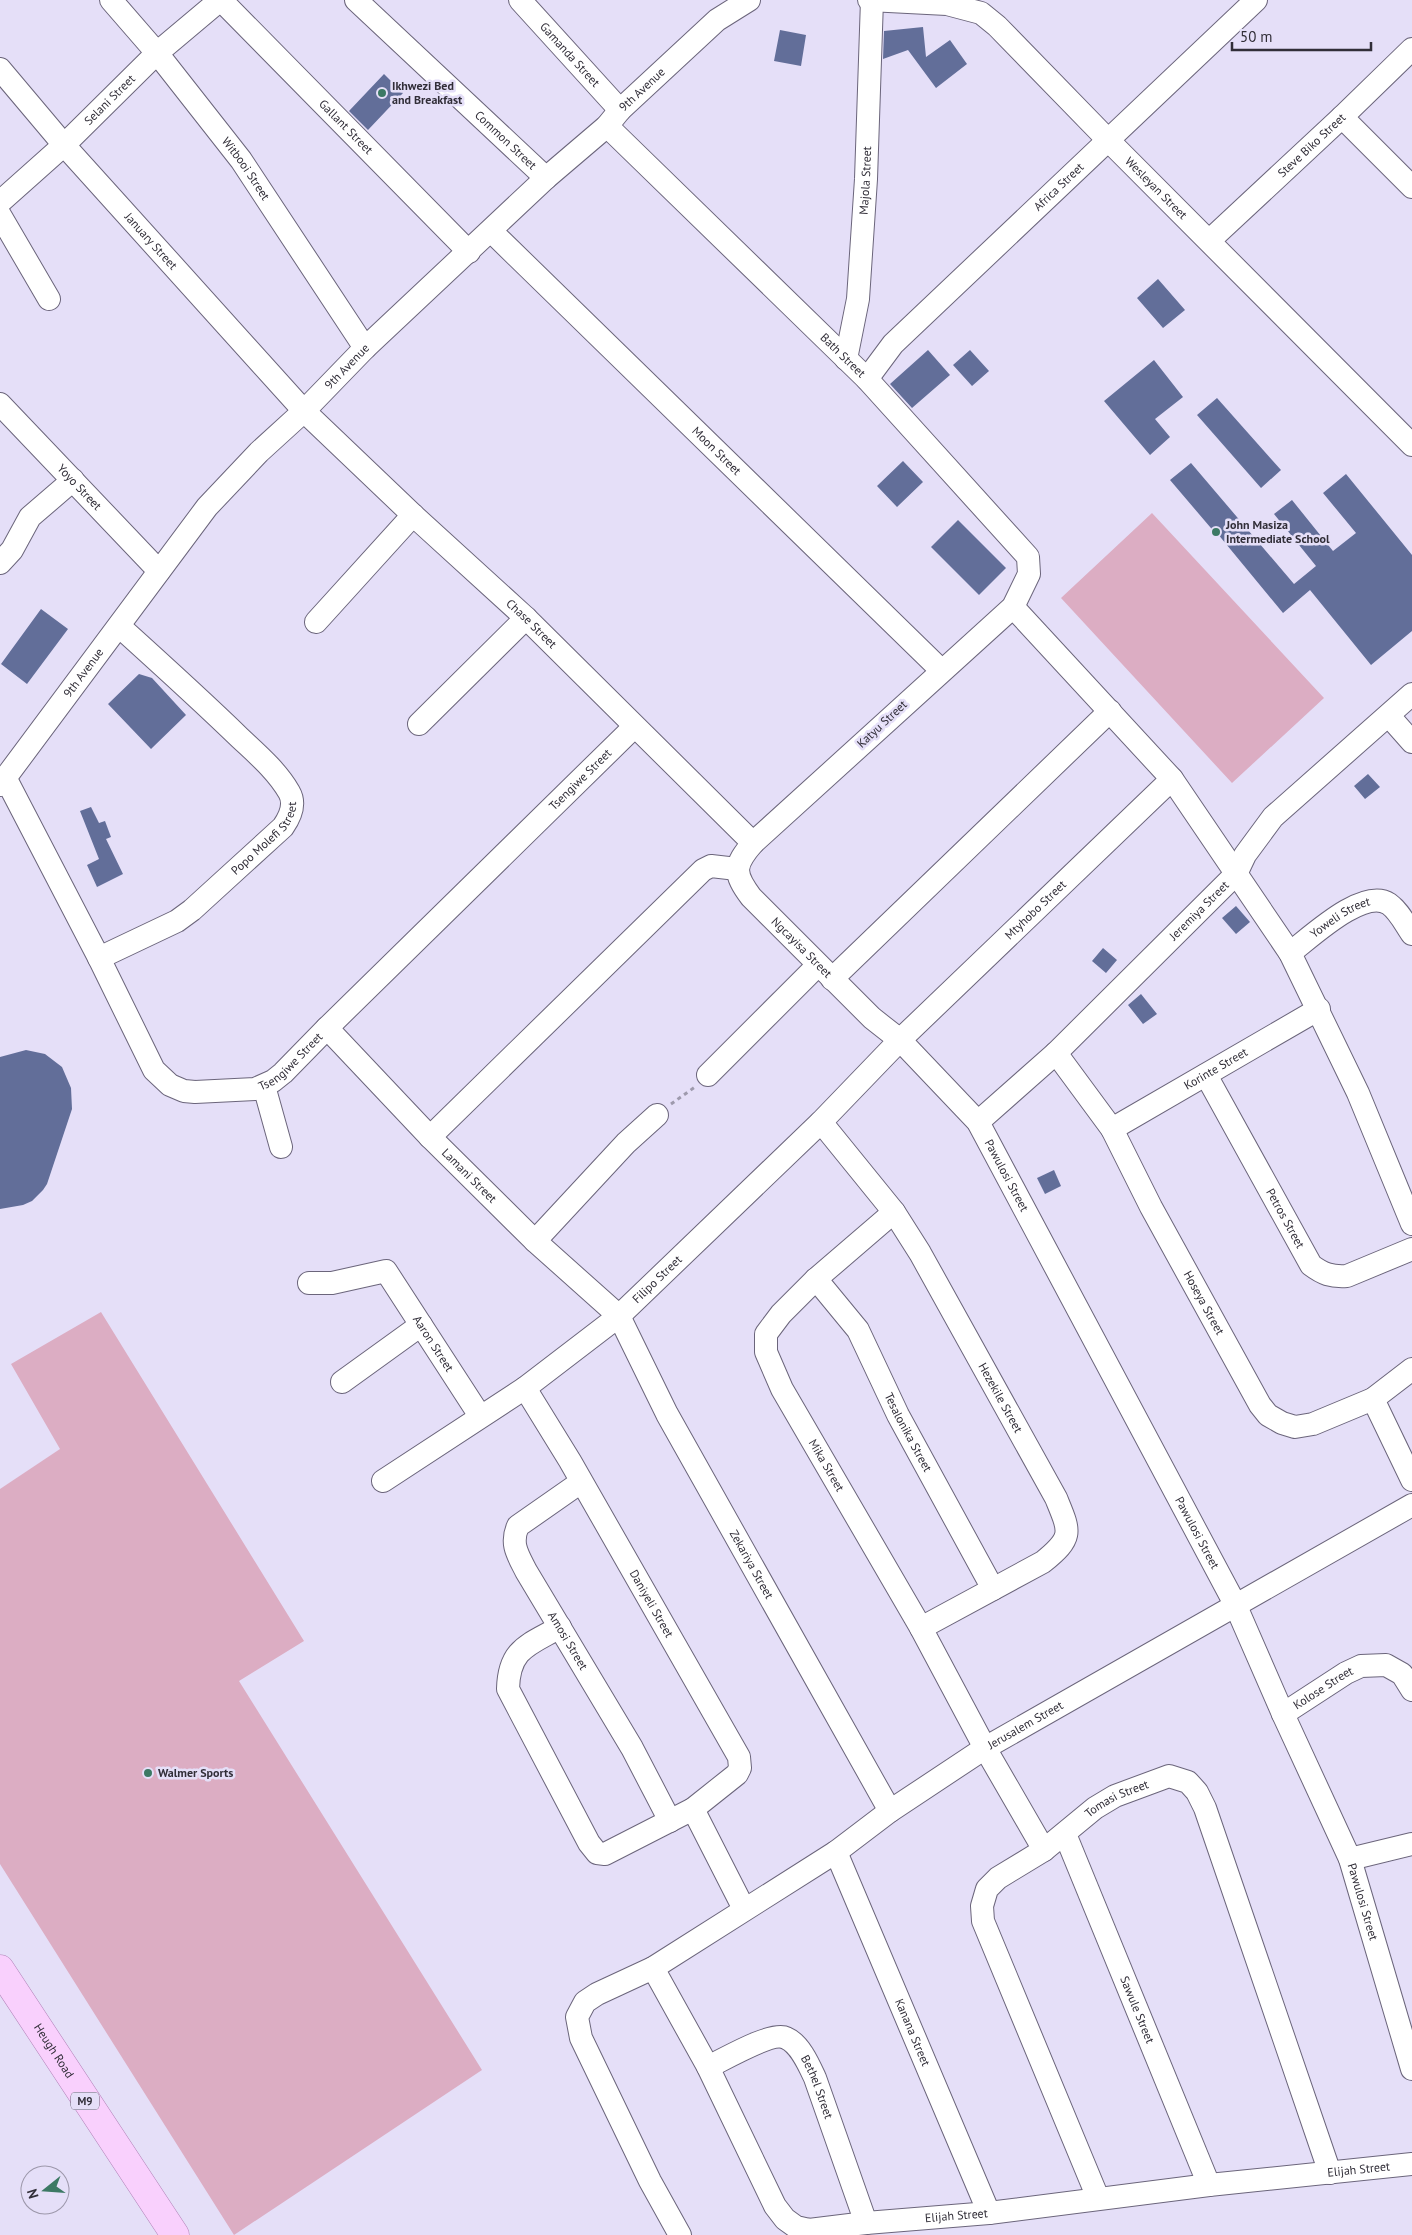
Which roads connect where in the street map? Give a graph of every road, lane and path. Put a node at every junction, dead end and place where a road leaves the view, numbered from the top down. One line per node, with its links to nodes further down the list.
1 (111, 0): 10 (street, Witbooi Street)
2 (221, 0): 10 (street, Selani Street); 22 (street, Gallant Street)
3 (356, 0): 16 (street, Common Street)
4 (520, 0): 12 (street, Gamanda Street)
5 (749, 0): 12 (street, 9th Avenue)
6 (870, 0): 8 (street, Wesleyan Street); 25 (street, Majola Street)
7 (1256, 0): 14 (street, Africa Street)
8 (947, 2): 14 (street, Wesleyan Street)
9 (1412, 49): 13 (street, Steve Biko Street)
10 (157, 53): 15 (street, Selani Street); 24 (street, Witbooi Street)
11 (0, 70): 15 (street, January Street)
12 (614, 118): 16 (street, 9th Avenue); 25 (street, Bath Street)
13 (1342, 118): 17 (street); 21 (street, Steve Biko Street)
14 (1108, 140): 21 (street, Wesleyan Street); 26 (street, Africa Street)
15 (64, 145): 18 (street, Selani Street); 28 (street, January Street)
16 (546, 178): 20 (street, 9th Avenue)
17 (1412, 187)
18 (0, 202)
19 (0, 215): 23 (street)
20 (491, 231): 22 (street, 9th Avenue); 38 (street, Moon Street)
21 (1210, 240): 29 (street, Wesleyan Street)
22 (469, 252): 24 (street, 9th Avenue)
23 (50, 298)
24 (365, 348): 28 (street, 9th Avenue)
25 (846, 359): 26 (street, Bath Street)
26 (868, 378): 34 (street, Bath Street)
27 (0, 404): 30 (street, Yoyo Street)
28 (304, 411): 31 (street, Chase Street); 33 (street, 9th Avenue)
29 (1412, 445)
30 (73, 480): 32 (street); 33 (street, Yoyo Street)
31 (413, 515): 35 (street, Chase Street); 36 (street)
32 (0, 563)
33 (159, 571): 37 (street, 9th Avenue)
34 (1013, 606): 38 (street, Katyu Street); 40 (street)
35 (526, 618): 42 (street); 43 (street, Chase Street)
36 (316, 622)
37 (119, 626): 46 (street, 9th Avenue); 52 (street, Popo Molefi Street)
38 (941, 670): 47 (street, Katyu Street)
39 (1412, 694): 41 (street, Jeremiya Street)
40 (1110, 711): 45 (street); 53 (street)
41 (1389, 716): 44 (street); 49 (street, Jeremiya Street)
42 (419, 724)
43 (634, 727): 47 (street, Chase Street); 55 (street, Tsengiwe Street)
44 (1412, 742)
45 (1172, 779): 49 (street); 56 (street, Mtyhobo Street)
46 (3, 782): 52 (street, Tsengiwe Street)
47 (753, 843): 48 (street)
48 (737, 869): 53 (street, Ngcayisa Street); 65 (street)
49 (1236, 874): 51 (street); 57 (street, Jeremiya Street)
50 (1412, 934): 51 (street, Yoweli Street)
51 (1290, 954): 54 (street)
52 (99, 958): 60 (street, Tsengiwe Street)
53 (825, 972): 56 (street, Ngcayisa Street); 58 (street)
54 (1319, 1009): 59 (street, Korinte Street); 68 (street)
55 (327, 1028): 60 (street, Tsengiwe Street); 65 (street, Lamani Street)
56 (900, 1040): 62 (street, Filipo Street); 63 (street, Pawulosi Street)
57 (1056, 1053): 63 (street, Jeremiya Street); 64 (street, Hoseya Street)
58 (708, 1074): 61 (path)
59 (1206, 1074): 64 (street, Korinte Street); 70 (street, Petros Street)
60 (264, 1086): 66 (street)
61 (657, 1115): 69 (street)
62 (821, 1122): 67 (street, Hezekile Street); 73 (street, Filipo Street)
63 (978, 1122): 85 (street, Pawulosi Street)
64 (1112, 1129): 78 (street, Hoseya Street)
65 (430, 1138): 69 (street, Lamani Street)
66 (281, 1147)
67 (894, 1212): 71 (street, Mika Street); 84 (street, Hezekile Street)
68 (1412, 1224)
69 (534, 1241): 73 (street, Lamani Street)
70 (1412, 1250)
71 (816, 1280): 84 (street, Tesalonika Street); 87 (street, Mika Street)
72 (309, 1283): 74 (street, Aaron Street)
73 (619, 1316): 77 (street, Filipo Street); 92 (street, Zekariya Street)
74 (421, 1325): 76 (street); 79 (street, Aaron Street)
75 (1412, 1369): 78 (street, Hoseya Street)
76 (342, 1382)
77 (525, 1388): 79 (street, Filipo Street); 82 (street, Daniyeli Street)
78 (1373, 1399): 81 (street)
79 (480, 1416): 80 (street, Filipo Street)
80 (383, 1480)
81 (1412, 1480)
82 (581, 1482): 86 (street, Amosi Street); 91 (street, Daniyeli Street)
83 (1412, 1505): 85 (street, Jerusalem Street)
84 (993, 1589): 87 (street, Hezekile Street)
85 (1235, 1604): 89 (street, Pawulosi Street); 90 (street, Jerusalem Street)
86 (560, 1627): 93 (street, Amosi Street); 93 (street, Daniyeli Street)
87 (921, 1628): 90 (street, Mika Street)
88 (1412, 1690): 89 (street, Kolose Street)
89 (1283, 1714): 98 (street, Pawulosi Street)
90 (985, 1748): 92 (street, Jerusalem Street); 96 (street)
91 (693, 1809): 93 (street, Daniyeli Street); 99 (street)
92 (890, 1811): 97 (street, Jerusalem Street)
93 (670, 1820)
94 (1065, 1834): 96 (street, Tomasi Street); 105 (street, Tomasi Street); 106 (street, Sawule Street)
95 (1412, 1844): 98 (street)
96 (1044, 1850): 107 (street, Tomasi Street)
97 (836, 1852): 99 (street, Jerusalem Street); 108 (street, Kanana Street)
98 (1350, 1859): 103 (street, Pawulosi Street)
99 (744, 1909): 100 (street, Jerusalem Street)
100 (652, 1968): 102 (street, Elijah Street); 111 (street, Jerusalem Street)
101 (0, 1969): 110 (main road, Heugh Road / M9)
102 (708, 2067): 109 (street, Elijah Street); 109 (street, Bethel Street)
103 (1412, 2069)
104 (1412, 2164): 105 (street, Elijah Street)
105 (1330, 2172): 106 (street, Elijah Street)
106 (1209, 2185): 107 (street, Elijah Street)
107 (1098, 2198): 108 (street, Elijah Street)
108 (989, 2213): 109 (street, Elijah Street)
109 (866, 2223)
110 (173, 2234)
111 (680, 2235)

